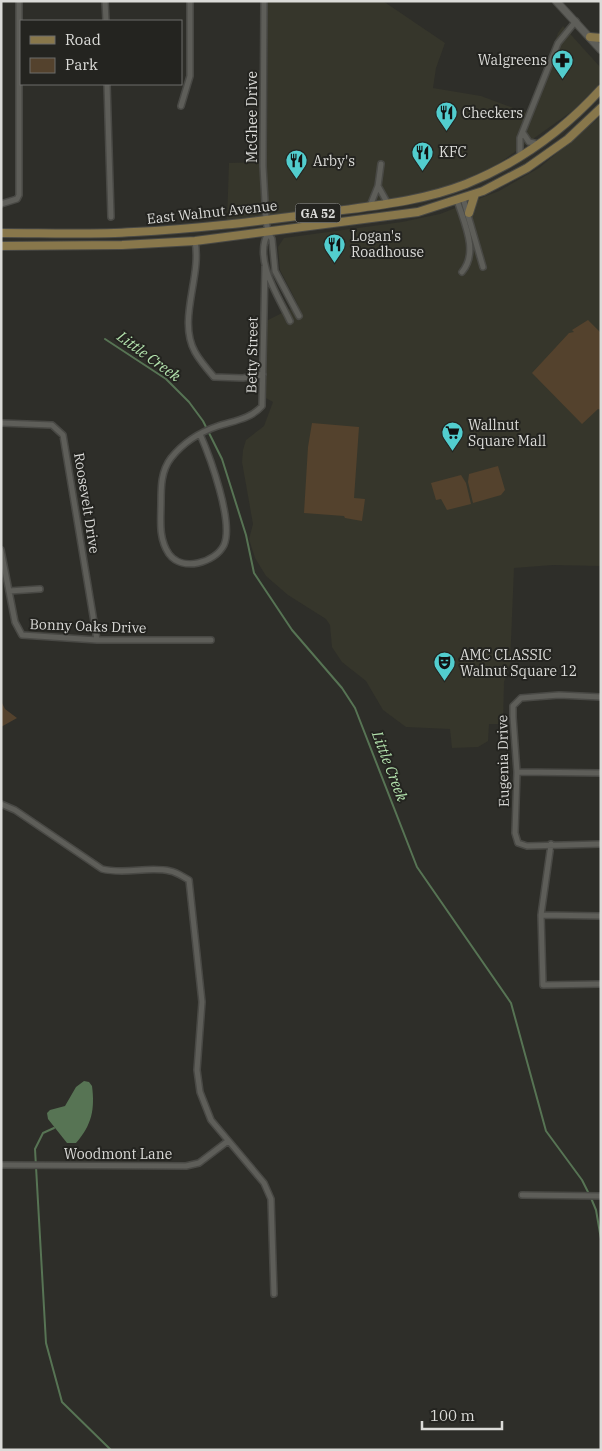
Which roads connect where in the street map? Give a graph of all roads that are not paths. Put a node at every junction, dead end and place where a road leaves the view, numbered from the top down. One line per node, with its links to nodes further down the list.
1 (19, 1): 22 (street)
2 (105, 1): 6 (street)
3 (190, 1): 13 (street)
4 (264, 1): 27 (street, McGhee Drive)
5 (556, 1): 7 (main road)
6 (106, 20)
7 (576, 21): 8 (main road); 15 (street)
8 (590, 37): 9 (main road); 10 (main road)
9 (601, 38)
10 (601, 50)
11 (107, 85): 26 (street)
12 (601, 89): 16 (main road, East Walnut Avenue / GA 52)
13 (181, 106)
14 (601, 108): 20 (main road, East Walnut Avenue / GA 52)
15 (523, 133): 16 (street); 17 (street)
16 (540, 144): 17 (main road, East Walnut Avenue / GA 52)
17 (519, 157): 23 (main road, East Walnut Avenue / GA 52)
18 (381, 164): 19 (street)
19 (378, 186): 23 (street); 24 (street)
20 (475, 194): 21 (main road, East Walnut Avenue / GA 52); 25 (main road)
21 (460, 199): 25 (street); 29 (main road, East Walnut Avenue / GA 52); 34 (street)
22 (1, 204)
23 (388, 204): 24 (main road, East Walnut Avenue / GA 52)
24 (370, 206): 27 (main road, East Walnut Avenue / GA 52)
25 (469, 213): 33 (street)
26 (111, 217)
27 (266, 220): 28 (main road, East Walnut Avenue / GA 52); 29 (street, McGhee Drive)
28 (1, 233)
29 (268, 233): 30 (main road, East Walnut Avenue / GA 52); 32 (street, Betty Street); 35 (street)
30 (194, 242): 31 (main road, East Walnut Avenue / GA 52); 37 (street)
31 (1, 246)
32 (265, 266): 36 (street); 37 (street, Betty Street)
33 (483, 267)
34 (462, 272)
35 (299, 316)
36 (290, 321)
37 (263, 374): 39 (street, Betty Street)
38 (1, 423): 43 (street, Roosevelt Drive)
39 (200, 434): 39 (street, Betty Street)
40 (1, 550): 42 (street, Bonny Oaks Drive)
41 (40, 590): 42 (street)
42 (9, 591): 43 (street, Bonny Oaks Drive)
43 (97, 640): 44 (street, Bonny Oaks Drive)
44 (211, 640)
45 (601, 697): 46 (street, Eugenia Drive)
46 (517, 772): 47 (street); 49 (street, Eugenia Drive)
47 (601, 773)
48 (1, 804): 54 (street)
49 (551, 844): 50 (street); 51 (street)
50 (601, 844)
51 (541, 915): 52 (street); 53 (street)
52 (601, 916)
53 (601, 984)
54 (228, 1142): 55 (street, Woodmont Lane); 58 (street)
55 (1, 1165)
56 (522, 1196): 57 (street)
57 (601, 1196)
58 (274, 1294)

